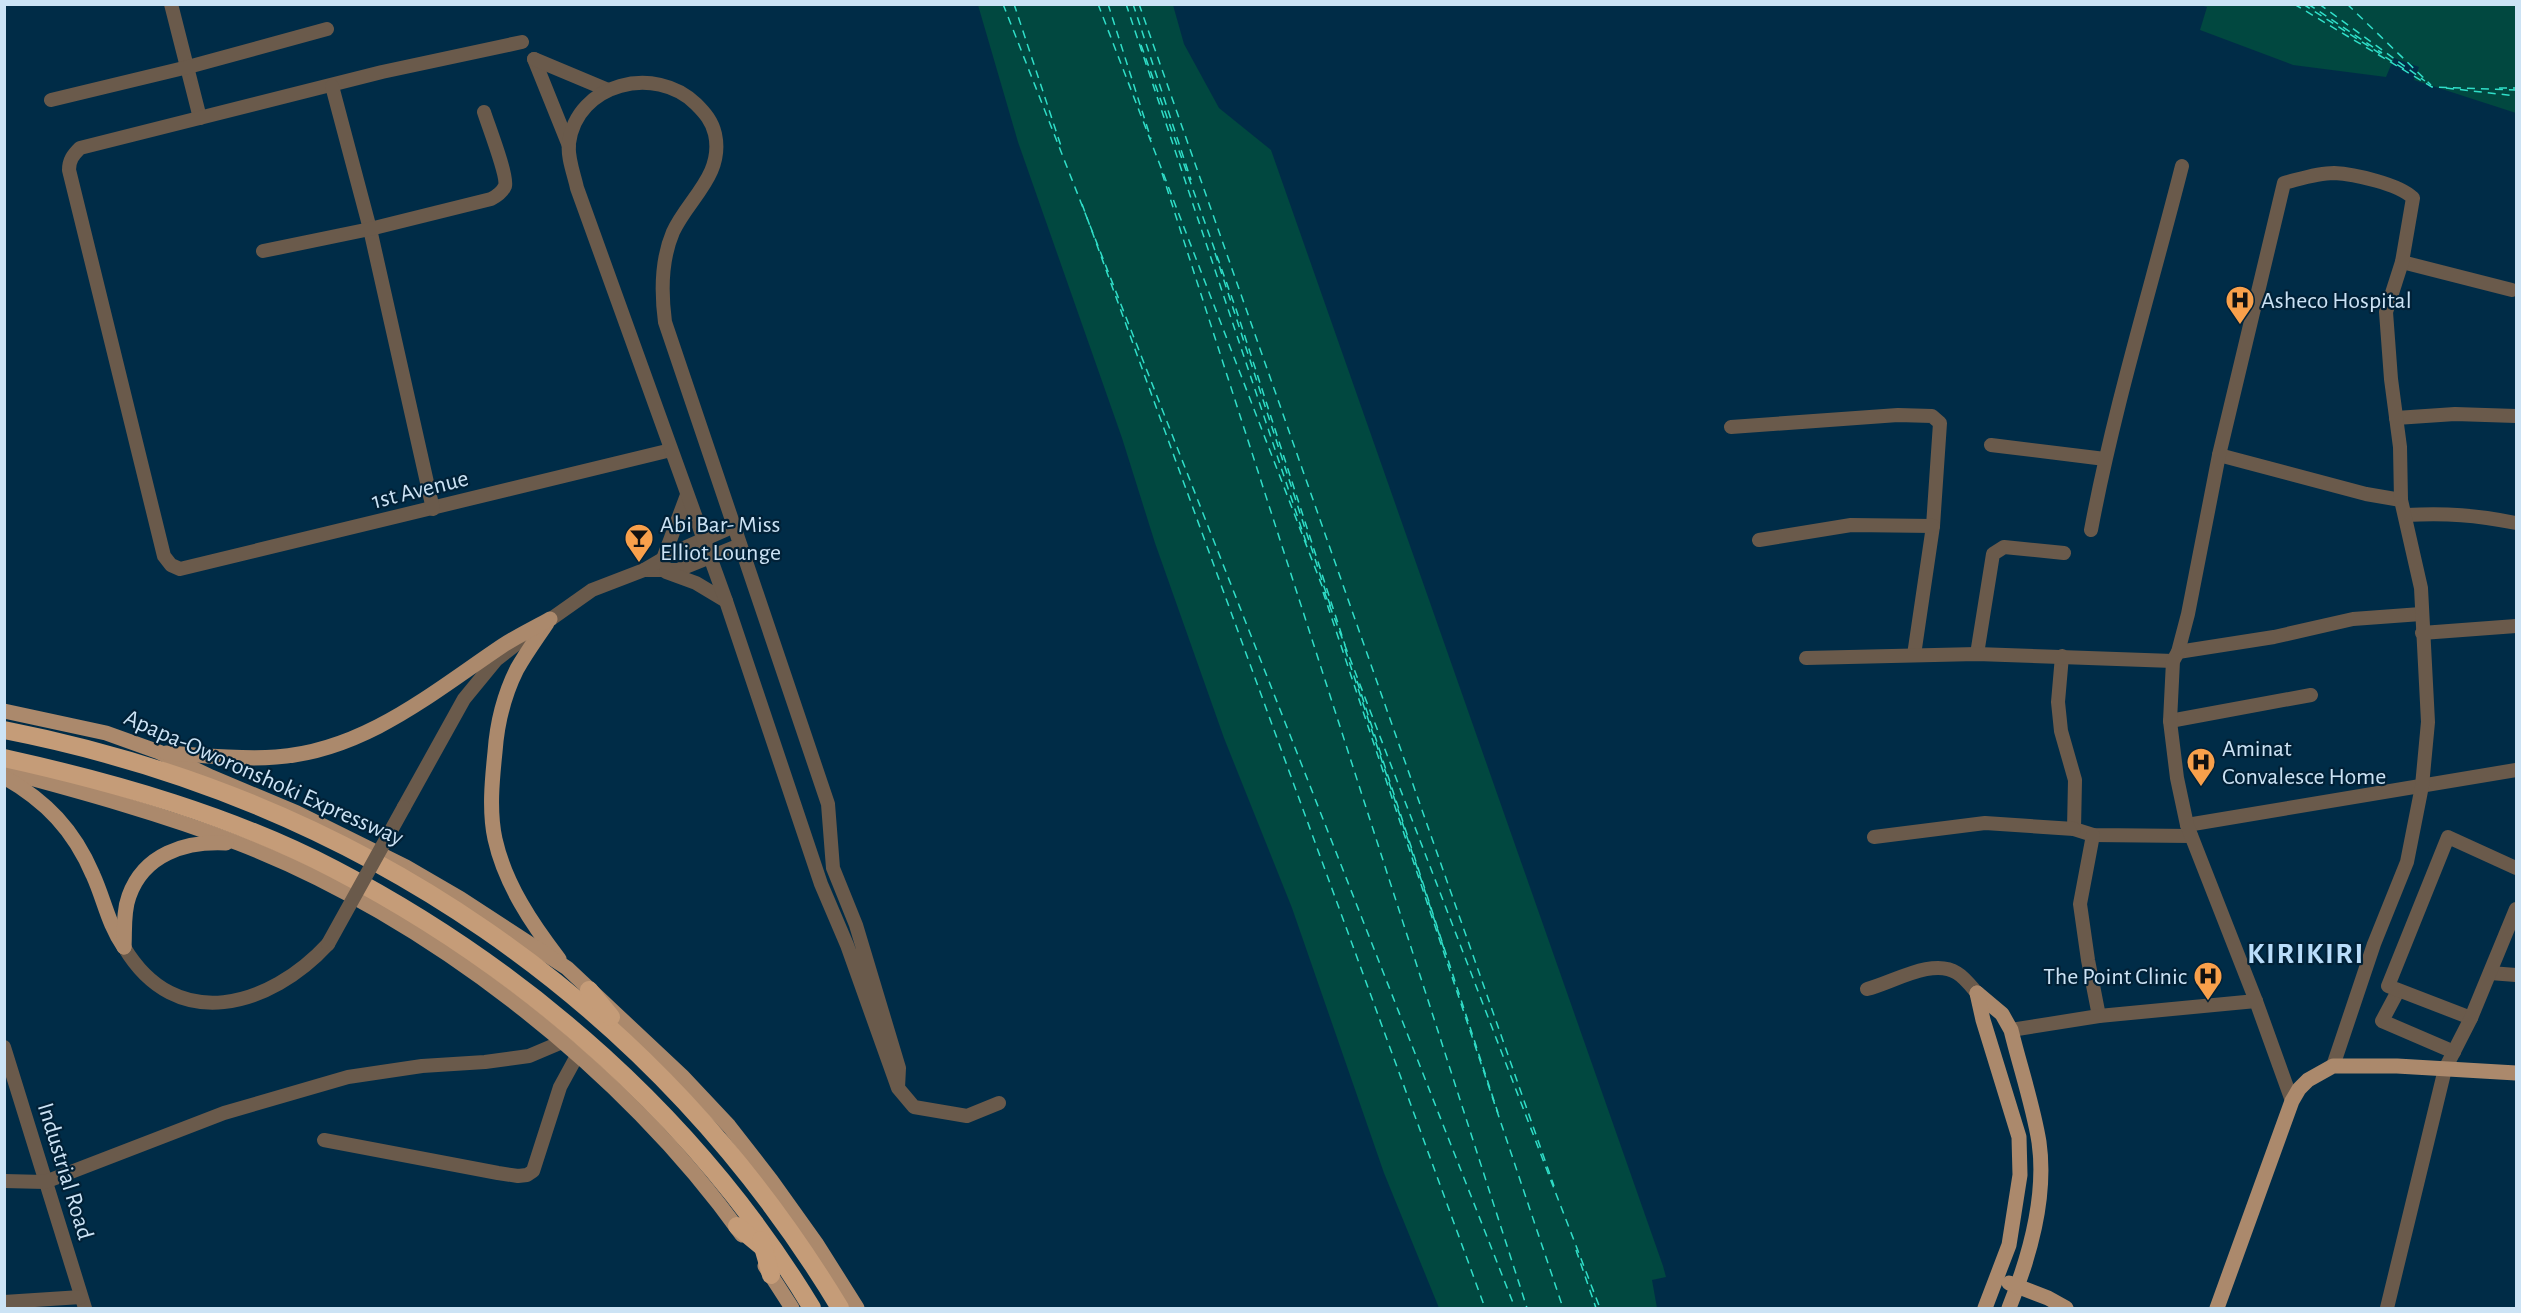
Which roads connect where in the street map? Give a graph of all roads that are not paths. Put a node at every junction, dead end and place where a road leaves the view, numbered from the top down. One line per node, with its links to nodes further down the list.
1 (171, 4): 4 (street)
2 (327, 29): 4 (street)
3 (522, 42): 5 (street)
4 (188, 67): 7 (street); 9 (street)
5 (332, 86): 9 (street); 12 (street)
6 (608, 90): 10 (street); 10 (street); 28 (street)
7 (51, 100)
8 (484, 112): 12 (street)
9 (200, 118): 25 (street, 1st Avenue)
10 (569, 146): 20 (street)
11 (2182, 166): 22 (street)
12 (370, 229): 13 (street); 25 (street)
13 (263, 251)
14 (2402, 262): 15 (street); 17 (street); 21 (street)
15 (2512, 290)
16 (2517, 416): 17 (street)
17 (2396, 418): 24 (street)
18 (1731, 427): 29 (street)
19 (1991, 445): 22 (street)
20 (671, 450): 23 (street); 25 (street, 1st Avenue)
21 (2219, 455): 24 (street); 45 (street)
22 (2105, 459): 30 (street)
23 (687, 495): 31 (street); 36 (street)
24 (2401, 501): 26 (street)
25 (433, 509)
26 (2406, 515): 27 (street); 38 (street)
27 (2517, 523)
28 (734, 526): 31 (street); 33 (street)
29 (1933, 526): 32 (street); 43 (street)
30 (2091, 530)
31 (702, 539): 35 (street); 36 (street)
32 (1759, 540)
33 (740, 545): 35 (street); 85 (street)
34 (2064, 553): 42 (street)
35 (709, 556): 36 (street); 37 (street)
36 (664, 565): 37 (street); 39 (street)
37 (726, 602): 85 (street)
38 (2421, 614): 41 (street); 45 (street)
39 (550, 619): 51 (main road); 64 (street, bridge); 65 (main road)
40 (2517, 626): 41 (street)
41 (2422, 633): 56 (street)
42 (1977, 654): 43 (street); 44 (street)
43 (1914, 655): 46 (street)
44 (2062, 656): 45 (street); 57 (street)
45 (2176, 656): 49 (street)
46 (1806, 658)
47 (2312, 695): 49 (street)
48 (4, 711): 50 (main road, Apapa-Oworonshoki Expressway)
49 (2169, 721): 58 (street)
50 (12, 723): 51 (main road, Apapa-Oworonshoki Expressway); 71 (highway, Apapa-Oworonshoki Expressway)
51 (159, 752): 65 (main road, Apapa-Oworonshoki Expressway)
52 (4, 758): 91 (highway)
53 (2517, 770): 56 (street)
54 (4, 771): 61 (main road)
55 (4, 777): 64 (main road)
56 (2422, 786): 58 (street); 82 (street)
57 (2074, 829): 59 (street); 60 (street)
58 (2189, 830): 59 (street); 72 (street)
59 (2093, 835): 73 (street)
60 (1874, 837)
61 (239, 843): 64 (main road); 77 (main road)
62 (2517, 868): 69 (street)
63 (2517, 909): 66 (street)
64 (124, 946)
65 (567, 968): 71 (main road, Apapa-Oworonshoki Expressway)
66 (2490, 973): 67 (street); 74 (street)
67 (2517, 975)
68 (1867, 989): 70 (street)
69 (2398, 991): 74 (street); 79 (street)
70 (1977, 993): 76 (main road); 95 (main road)
71 (585, 995): 75 (highway, Apapa-Oworonshoki Expressway); 75 (highway)
72 (2256, 1001): 73 (street); 86 (street)
73 (2099, 1016): 76 (street)
74 (2471, 1018): 79 (street)
75 (622, 1030): 104 (highway, Apapa-Oworonshoki Expressway); 105 (main road, Apapa-Oworonshoki Expressway)
76 (2010, 1030): 96 (main road)
77 (562, 1042): 80 (main road); 90 (street)
78 (4, 1047): 81 (street, Industrial Road)
79 (2454, 1053): 83 (street)
80 (578, 1054): 88 (street); 91 (main road)
81 (6, 1062): 90 (street, Industrial Road)
82 (2333, 1066): 83 (main road); 86 (main road)
83 (2445, 1069): 84 (main road); 108 (street)
84 (2517, 1073)
85 (898, 1088): 87 (street)
86 (2292, 1101): 98 (main road)
87 (999, 1103)
88 (324, 1140)
89 (4, 1180): 90 (street)
90 (45, 1182): 99 (street, Industrial Road)
91 (745, 1224): 92 (highway); 93 (highway); 94 (main road)
92 (764, 1248): 93 (highway); 94 (highway)
93 (790, 1271): 103 (highway)
94 (771, 1275): 102 (main road)
95 (1998, 1280): 96 (main road); 100 (main road)
96 (2019, 1287): 101 (main road); 106 (main road)
97 (4, 1302): 99 (street)
98 (2219, 1302): 107 (main road)
99 (83, 1303)
100 (1988, 1303): 101 (main road)
101 (2015, 1307)
102 (792, 1308)
103 (812, 1308)
104 (840, 1308)
105 (857, 1308)
106 (2066, 1308)
107 (2210, 1308)
108 (2387, 1308)

